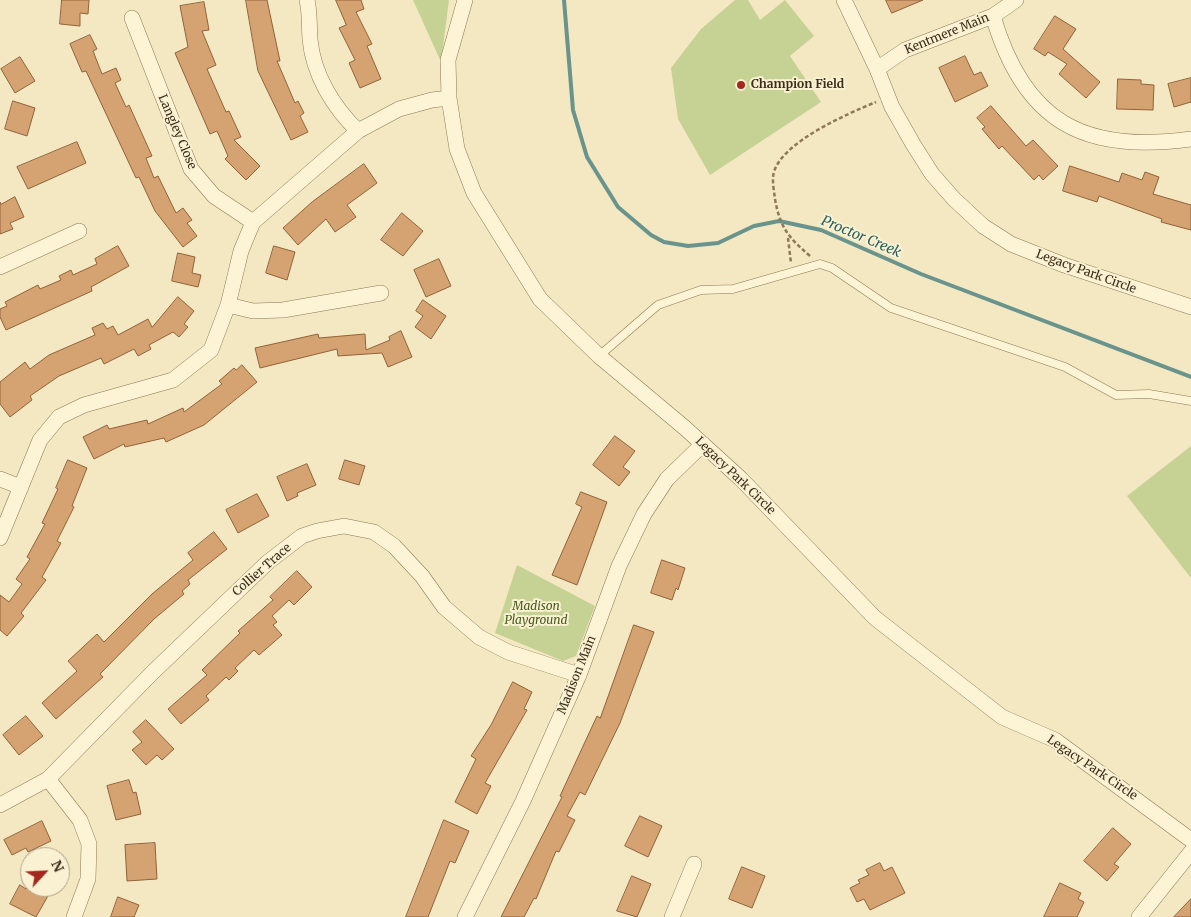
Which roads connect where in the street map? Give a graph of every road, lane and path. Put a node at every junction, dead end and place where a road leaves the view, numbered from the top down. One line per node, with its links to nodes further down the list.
1 (307, 0): 10 (street)
2 (465, 0): 8 (street, Legacy Park Circle)
3 (844, 0): 7 (street, Legacy Park Circle)
4 (1016, 0): 5 (street, Kentmere Main)
5 (993, 16): 7 (street, Kentmere Main); 11 (street)
6 (132, 18): 12 (street, Langley Close)
7 (877, 69): 20 (street, Legacy Park Circle)
8 (449, 98): 10 (street); 21 (street, Legacy Park Circle)
9 (876, 102): 14 (path)
10 (358, 131): 12 (street)
11 (1191, 139)
12 (253, 222): 19 (street)
13 (79, 231): 16 (street)
14 (788, 237): 15 (path); 17 (path)
15 (820, 264): 17 (lane); 22 (lane)
16 (0, 267)
17 (791, 271): 21 (lane)
18 (381, 293): 19 (street)
19 (228, 305): 25 (street)
20 (1191, 307)
21 (599, 356): 23 (street, Legacy Park Circle)
22 (1191, 401)
23 (703, 444): 27 (street, Madison Main); 30 (street, Legacy Park Circle)
24 (0, 479): 25 (street)
25 (20, 487): 26 (street)
26 (0, 538)
27 (579, 676): 28 (street, Collier Trace); 34 (street, Madison Main)
28 (48, 779): 29 (street, Collier Trace); 33 (street)
29 (0, 804)
30 (1191, 840)
31 (1191, 852): 36 (street)
32 (694, 864): 35 (street)
33 (74, 917)
34 (465, 917)
35 (672, 917)
36 (1139, 917)

